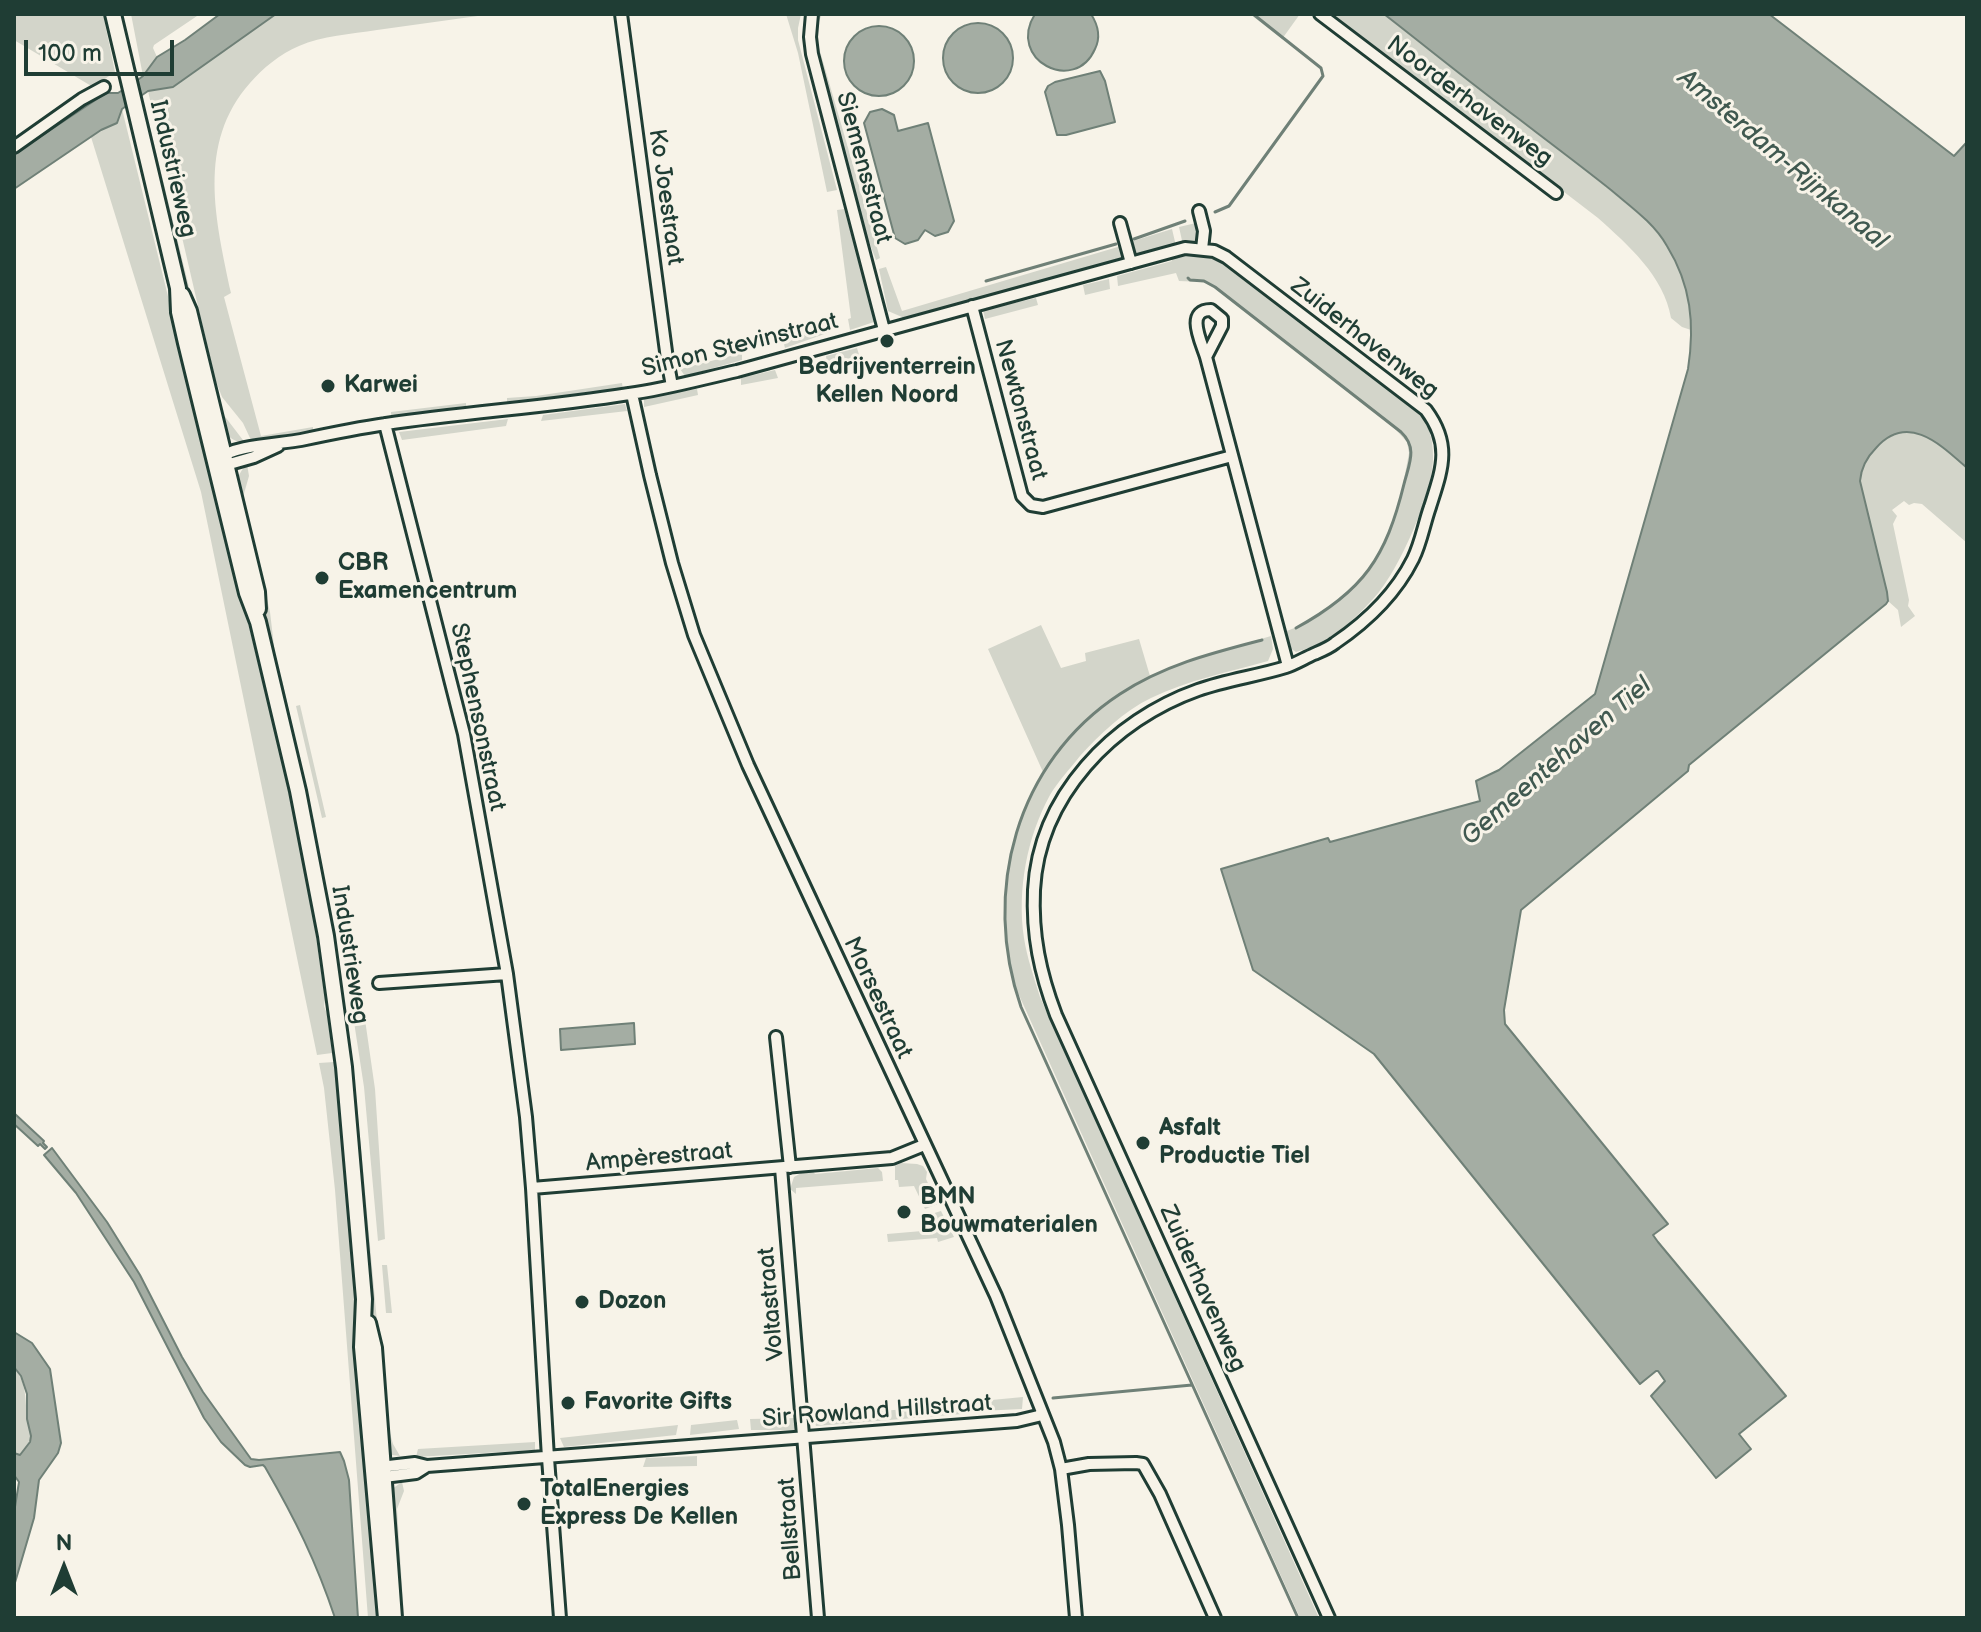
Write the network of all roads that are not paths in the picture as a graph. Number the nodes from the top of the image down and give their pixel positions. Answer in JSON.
{"nodes":[{"id":1,"x":113,"y":14,"type":"edge"},
{"id":2,"x":621,"y":14,"type":"edge"},
{"id":3,"x":812,"y":14,"type":"edge"},
{"id":4,"x":1320,"y":14,"type":"edge"},
{"id":5,"x":104,"y":87,"type":"dead end"},
{"id":6,"x":14,"y":147,"type":"edge"},
{"id":7,"x":1556,"y":193,"type":"dead end"},
{"id":8,"x":1199,"y":211,"type":"dead end"},
{"id":9,"x":1120,"y":223,"type":"dead end"},
{"id":10,"x":1202,"y":249,"type":"junction"},
{"id":11,"x":1131,"y":263,"type":"junction"},
{"id":12,"x":972,"y":306,"type":"junction"},
{"id":13,"x":884,"y":330,"type":"junction"},
{"id":14,"x":1206,"y":357,"type":"dead end"},
{"id":15,"x":672,"y":386,"type":"junction"},
{"id":16,"x":632,"y":394,"type":"junction"},
{"id":17,"x":385,"y":424,"type":"junction"},
{"id":18,"x":1232,"y":456,"type":"junction"},
{"id":19,"x":222,"y":460,"type":"junction"},
{"id":20,"x":1288,"y":666,"type":"junction"},
{"id":21,"x":507,"y":974,"type":"junction"},
{"id":22,"x":379,"y":983,"type":"dead end"},
{"id":23,"x":776,"y":1037,"type":"dead end"},
{"id":24,"x":924,"y":1145,"type":"junction"},
{"id":25,"x":786,"y":1167,"type":"junction"},
{"id":26,"x":532,"y":1188,"type":"junction"},
{"id":27,"x":1042,"y":1413,"type":"junction"},
{"id":28,"x":803,"y":1437,"type":"junction"},
{"id":29,"x":548,"y":1458,"type":"junction"},
{"id":30,"x":1061,"y":1469,"type":"junction"},
{"id":31,"x":380,"y":1471,"type":"junction"},
{"id":32,"x":386,"y":1618,"type":"edge"},
{"id":33,"x":394,"y":1618,"type":"edge"},
{"id":34,"x":560,"y":1618,"type":"edge"},
{"id":35,"x":818,"y":1618,"type":"edge"},
{"id":36,"x":1076,"y":1618,"type":"edge"},
{"id":37,"x":1215,"y":1618,"type":"edge"},
{"id":38,"x":1329,"y":1618,"type":"edge"}],
"edges":[{"from":1,"to":19,"type":"main road","name":"Industrieweg"},
{"from":2,"to":15,"type":"street","name":"Ko Joestraat"},
{"from":3,"to":13,"type":"street","name":"Siemensstraat"},
{"from":4,"to":7,"type":"street","name":"Noorderhavenweg"},
{"from":5,"to":6,"type":"street"},
{"from":8,"to":10,"type":"street"},
{"from":9,"to":11,"type":"street"},
{"from":10,"to":11,"type":"street","name":"Simon Stevinstraat"},
{"from":10,"to":20,"type":"street","name":"Zuiderhavenweg"},
{"from":11,"to":12,"type":"street","name":"Simon Stevinstraat"},
{"from":12,"to":13,"type":"street","name":"Simon Stevinstraat"},
{"from":12,"to":18,"type":"street","name":"Newtonstraat"},
{"from":13,"to":15,"type":"street","name":"Simon Stevinstraat"},
{"from":14,"to":18,"type":"street"},
{"from":15,"to":16,"type":"street","name":"Simon Stevinstraat"},
{"from":16,"to":17,"type":"street","name":"Simon Stevinstraat"},
{"from":16,"to":24,"type":"street","name":"Morsestraat"},
{"from":17,"to":19,"type":"street","name":"Simon Stevinstraat"},
{"from":17,"to":21,"type":"street","name":"Stephensonstraat"},
{"from":18,"to":20,"type":"street"},
{"from":19,"to":31,"type":"main road","name":"Industrieweg"},
{"from":20,"to":38,"type":"street","name":"Zuiderhavenweg"},
{"from":21,"to":22,"type":"street"},
{"from":21,"to":26,"type":"street","name":"Stephensonstraat"},
{"from":23,"to":25,"type":"street"},
{"from":24,"to":25,"type":"street","name":"Ampèrestraat"},
{"from":24,"to":27,"type":"street","name":"Morsestraat"},
{"from":25,"to":26,"type":"street","name":"Ampèrestraat"},
{"from":25,"to":28,"type":"street","name":"Voltastraat"},
{"from":26,"to":29,"type":"street","name":"Stephensonstraat"},
{"from":27,"to":28,"type":"street","name":"Sir Rowland Hillstraat"},
{"from":27,"to":30,"type":"street","name":"Morsestraat"},
{"from":28,"to":29,"type":"street","name":"Sir Rowland Hillstraat"},
{"from":28,"to":35,"type":"street","name":"Bellstraat"},
{"from":29,"to":31,"type":"street","name":"Sir Rowland Hillstraat"},
{"from":29,"to":34,"type":"street","name":"Stephensonstraat"},
{"from":30,"to":36,"type":"street","name":"Morsestraat"},
{"from":30,"to":37,"type":"street"},
{"from":31,"to":32,"type":"main road","name":"Industrieweg"},
{"from":31,"to":33,"type":"main road","name":"Industrieweg"}]}
